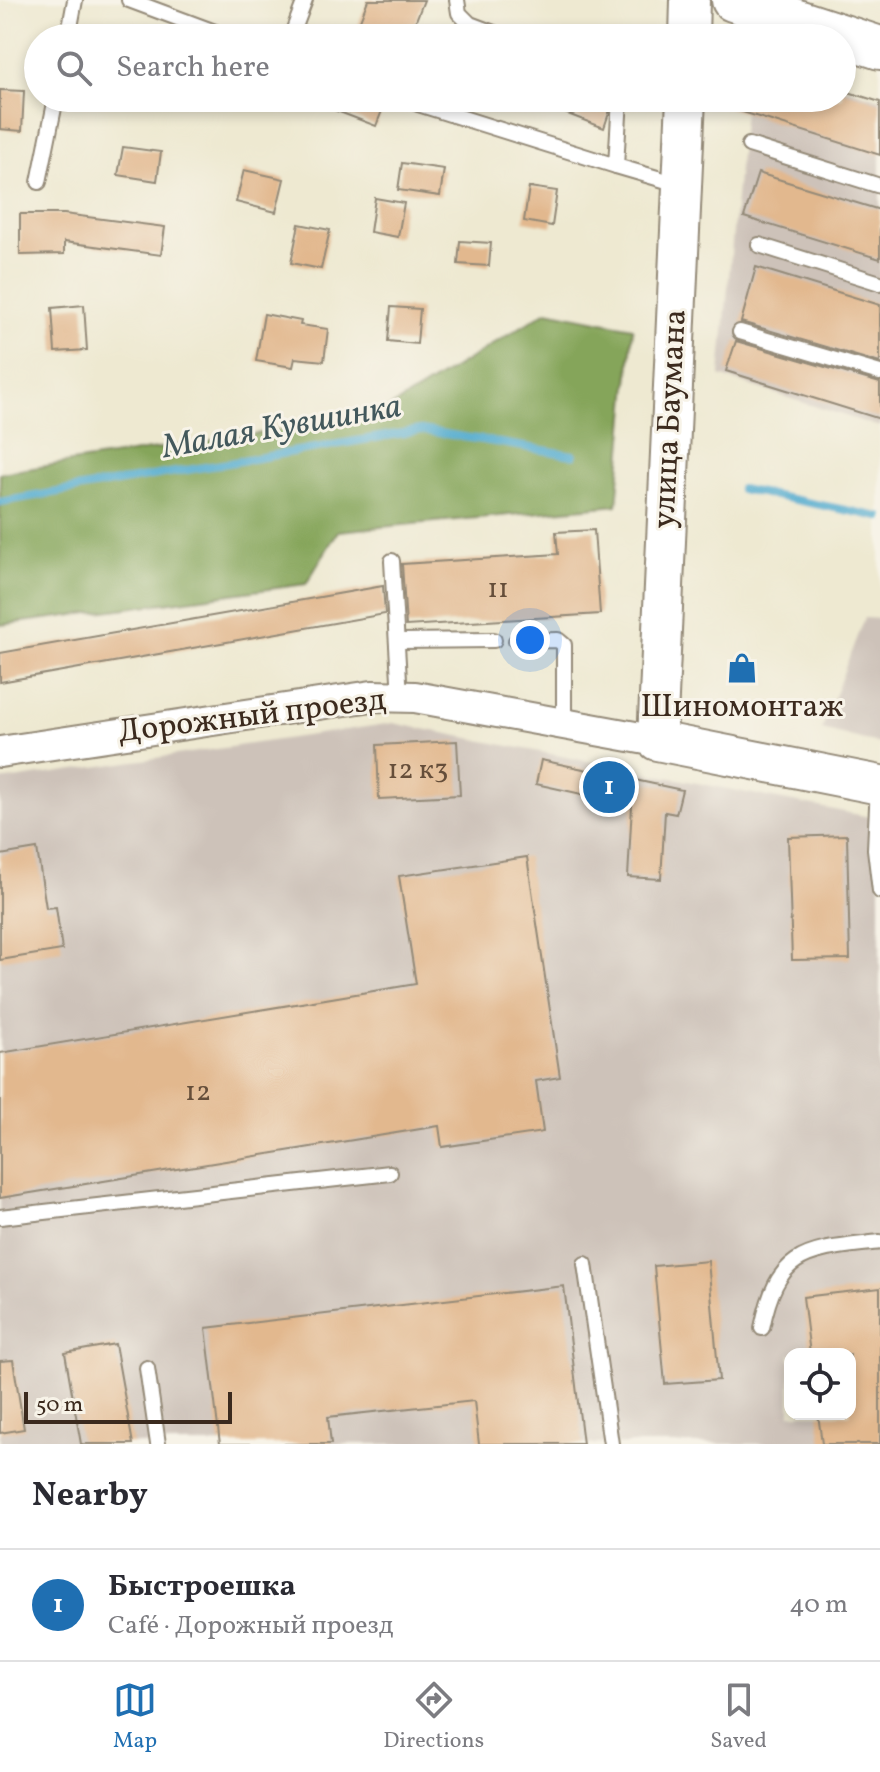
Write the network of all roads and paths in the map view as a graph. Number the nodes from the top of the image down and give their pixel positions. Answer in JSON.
{"nodes":[{"id":1,"x":75,"y":0,"type":"edge"},
{"id":2,"x":129,"y":0,"type":"edge"},
{"id":3,"x":305,"y":0,"type":"edge"},
{"id":4,"x":457,"y":0,"type":"edge"},
{"id":5,"x":690,"y":0,"type":"edge"},
{"id":6,"x":733,"y":0,"type":"edge"},
{"id":7,"x":71,"y":24,"type":"edge"},
{"id":8,"x":193,"y":24,"type":"edge"},
{"id":9,"x":296,"y":24,"type":"edge"},
{"id":10,"x":470,"y":24,"type":"edge"},
{"id":11,"x":689,"y":24,"type":"edge"},
{"id":12,"x":806,"y":24,"type":"edge"},
{"id":13,"x":856,"y":40,"type":"edge"},
{"id":14,"x":880,"y":48,"type":"edge"},
{"id":15,"x":53,"y":112,"type":"edge"},
{"id":16,"x":444,"y":112,"type":"edge"},
{"id":17,"x":619,"y":112,"type":"edge"},
{"id":18,"x":685,"y":112,"type":"edge"},
{"id":19,"x":749,"y":145,"type":"dead end"},
{"id":20,"x":616,"y":166,"type":"junction"},
{"id":21,"x":39,"y":182,"type":"dead end"},
{"id":22,"x":682,"y":185,"type":"junction"},
{"id":23,"x":880,"y":186,"type":"edge"},
{"id":24,"x":759,"y":245,"type":"dead end"},
{"id":25,"x":880,"y":283,"type":"edge"},
{"id":26,"x":740,"y":332,"type":"dead end"},
{"id":27,"x":880,"y":373,"type":"edge"},
{"id":28,"x":392,"y":561,"type":"dead end"},
{"id":29,"x":494,"y":640,"type":"dead end"},
{"id":30,"x":399,"y":641,"type":"junction"},
{"id":31,"x":516,"y":641,"type":"dead end"},
{"id":32,"x":400,"y":697,"type":"junction"},
{"id":33,"x":564,"y":724,"type":"junction"},
{"id":34,"x":657,"y":741,"type":"junction"},
{"id":35,"x":0,"y":752,"type":"edge"},
{"id":36,"x":879,"y":785,"type":"edge"},
{"id":37,"x":880,"y":891,"type":"edge"},
{"id":38,"x":390,"y":1173,"type":"dead end"},
{"id":39,"x":0,"y":1217,"type":"edge"},
{"id":40,"x":880,"y":1242,"type":"edge"},
{"id":41,"x":585,"y":1264,"type":"dead end"},
{"id":42,"x":762,"y":1328,"type":"dead end"},
{"id":43,"x":147,"y":1368,"type":"dead end"},
{"id":44,"x":158,"y":1444,"type":"edge"},
{"id":45,"x":611,"y":1444,"type":"edge"}],
"edges":[{"from":1,"to":7,"type":"lane"},
{"from":2,"to":8,"type":"lane"},
{"from":3,"to":9,"type":"lane"},
{"from":4,"to":10,"type":"lane"},
{"from":5,"to":11,"type":"street"},
{"from":6,"to":12,"type":"main road"},
{"from":13,"to":14,"type":"main road"},
{"from":15,"to":21,"type":"lane"},
{"from":16,"to":20,"type":"lane"},
{"from":17,"to":20,"type":"lane"},
{"from":18,"to":22,"type":"street","name":"улица Баумана"},
{"from":19,"to":23,"type":"lane"},
{"from":20,"to":22,"type":"lane"},
{"from":22,"to":34,"type":"street","name":"улица Баумана"},
{"from":24,"to":25,"type":"lane"},
{"from":26,"to":27,"type":"lane"},
{"from":28,"to":30,"type":"lane"},
{"from":29,"to":30,"type":"lane"},
{"from":30,"to":32,"type":"lane"},
{"from":31,"to":33,"type":"lane"},
{"from":32,"to":33,"type":"street","name":"Дорожный проезд"},
{"from":32,"to":35,"type":"street","name":"Дорожный проезд"},
{"from":33,"to":34,"type":"street","name":"Дорожный проезд"},
{"from":34,"to":36,"type":"street","name":"Дорожный проезд"},
{"from":36,"to":37,"type":"lane"},
{"from":38,"to":39,"type":"lane"},
{"from":40,"to":42,"type":"lane"},
{"from":41,"to":45,"type":"lane"},
{"from":43,"to":44,"type":"lane"}]}
